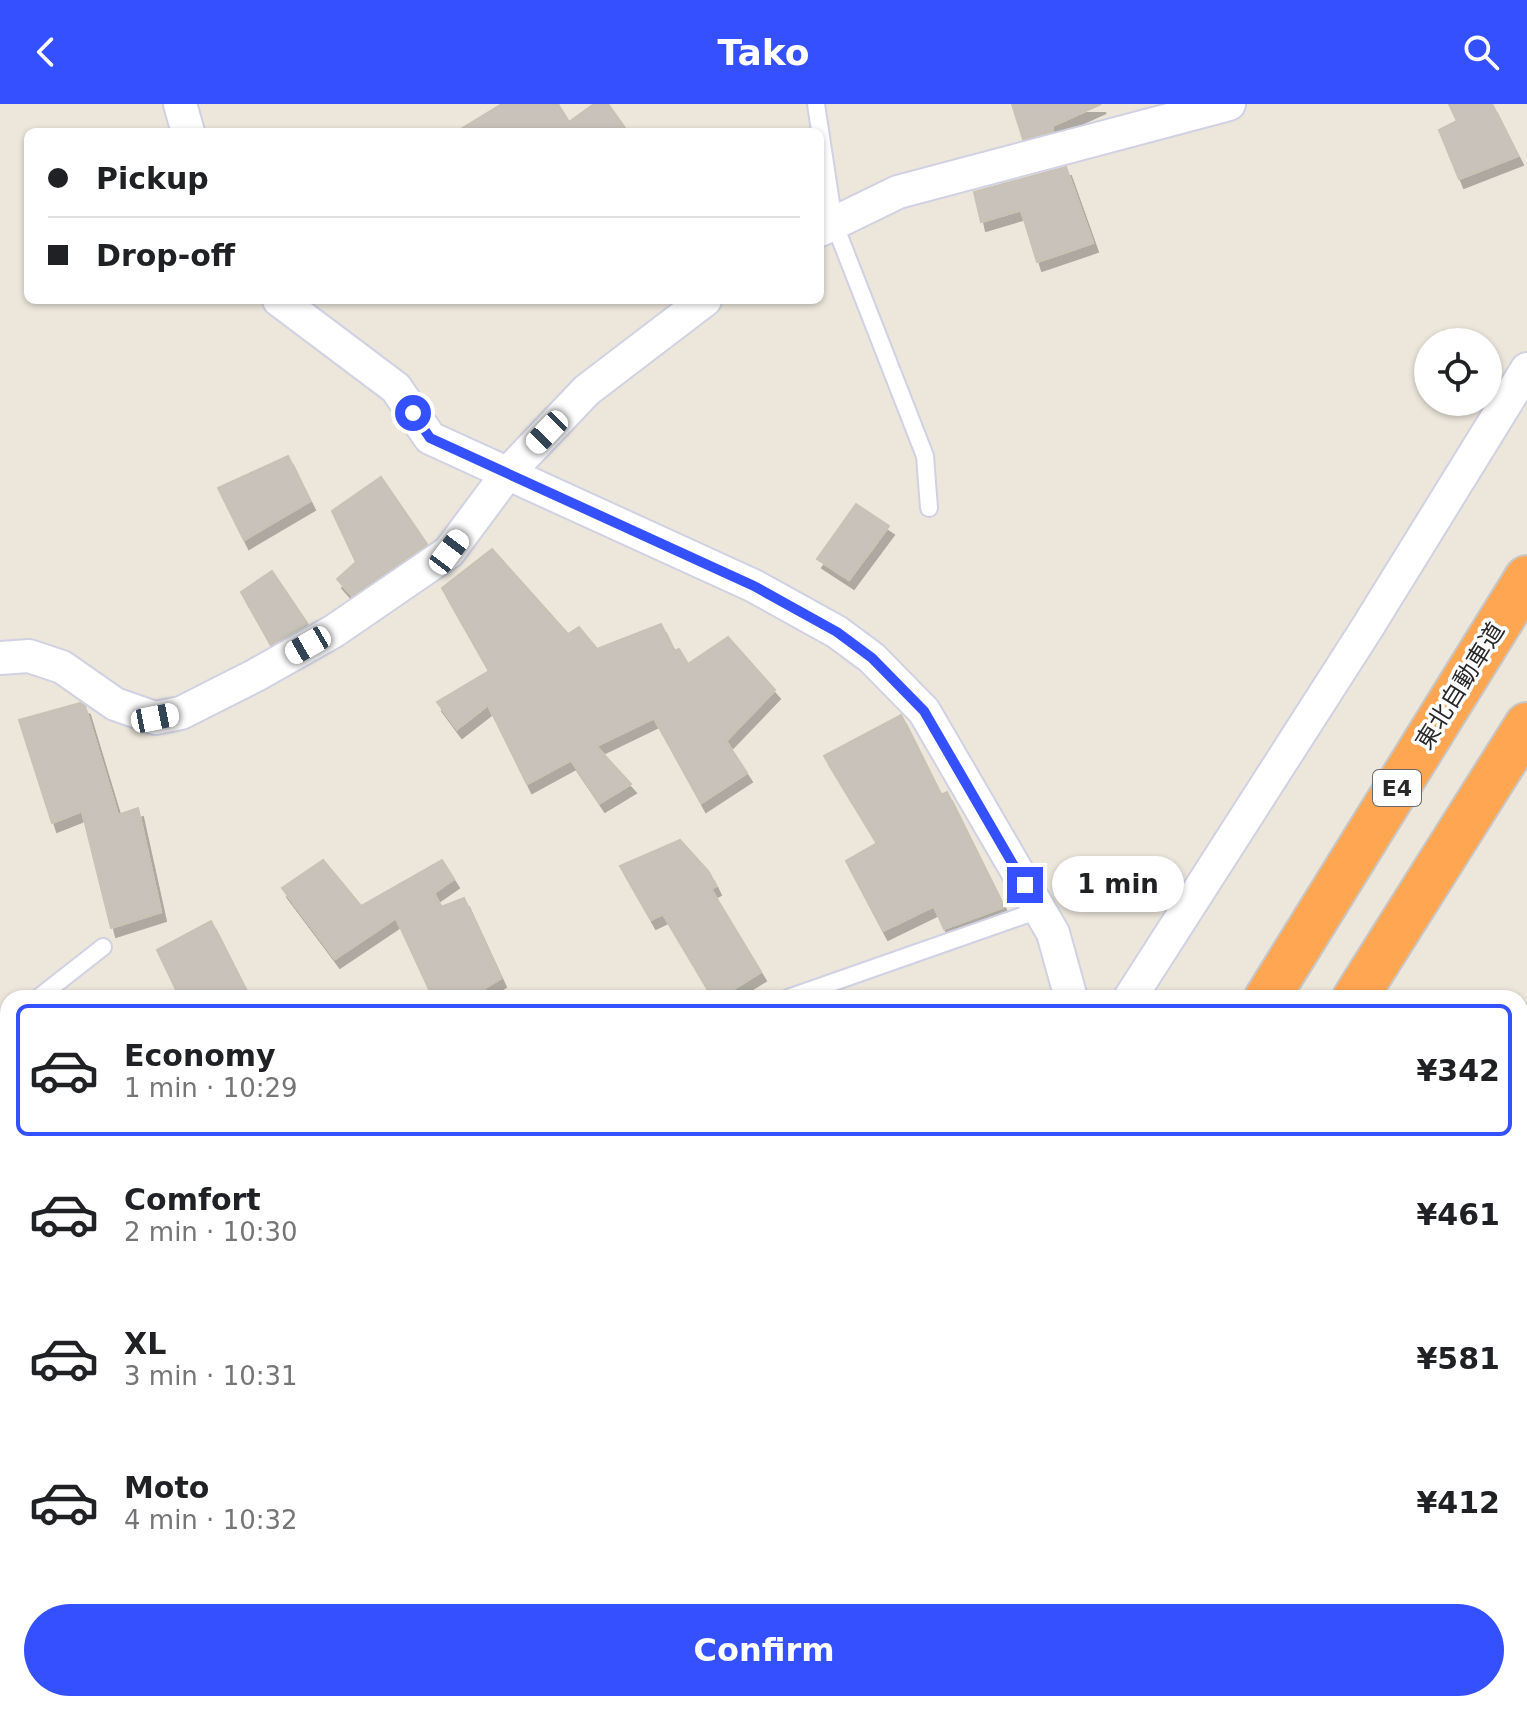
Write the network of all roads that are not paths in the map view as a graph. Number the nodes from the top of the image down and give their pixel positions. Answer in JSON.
{"nodes":[{"id":1,"x":180,"y":104,"type":"edge"},
{"id":2,"x":816,"y":104,"type":"edge"},
{"id":3,"x":1229,"y":104,"type":"edge"},
{"id":4,"x":187,"y":128,"type":"edge"},
{"id":5,"x":818,"y":128,"type":"edge"},
{"id":6,"x":824,"y":193,"type":"edge"},
{"id":7,"x":827,"y":226,"type":"edge"},
{"id":8,"x":284,"y":304,"type":"edge"},
{"id":9,"x":700,"y":304,"type":"edge"},
{"id":10,"x":1527,"y":369,"type":"edge"},
{"id":11,"x":507,"y":474,"type":"junction"},
{"id":12,"x":929,"y":508,"type":"dead end"},
{"id":13,"x":1527,"y":578,"type":"edge"},
{"id":14,"x":0,"y":658,"type":"edge"},
{"id":15,"x":1527,"y":725,"type":"edge"},
{"id":16,"x":1039,"y":910,"type":"junction"},
{"id":17,"x":103,"y":947,"type":"dead end"},
{"id":18,"x":48,"y":990,"type":"edge"},
{"id":19,"x":811,"y":990,"type":"edge"},
{"id":20,"x":1069,"y":990,"type":"edge"},
{"id":21,"x":1135,"y":990,"type":"edge"},
{"id":22,"x":1272,"y":990,"type":"edge"},
{"id":23,"x":1360,"y":990,"type":"edge"}],
"edges":[{"from":1,"to":4,"type":"street"},
{"from":2,"to":5,"type":"lane"},
{"from":3,"to":7,"type":"street"},
{"from":6,"to":7,"type":"lane"},
{"from":7,"to":12,"type":"lane"},
{"from":8,"to":11,"type":"street"},
{"from":9,"to":11,"type":"street"},
{"from":10,"to":21,"type":"street"},
{"from":11,"to":14,"type":"street"},
{"from":11,"to":16,"type":"street"},
{"from":13,"to":22,"type":"highway","name":"東北自動車道","number":"E4"},
{"from":15,"to":23,"type":"highway"},
{"from":16,"to":19,"type":"lane"},
{"from":16,"to":20,"type":"street"},
{"from":17,"to":18,"type":"lane"}]}
